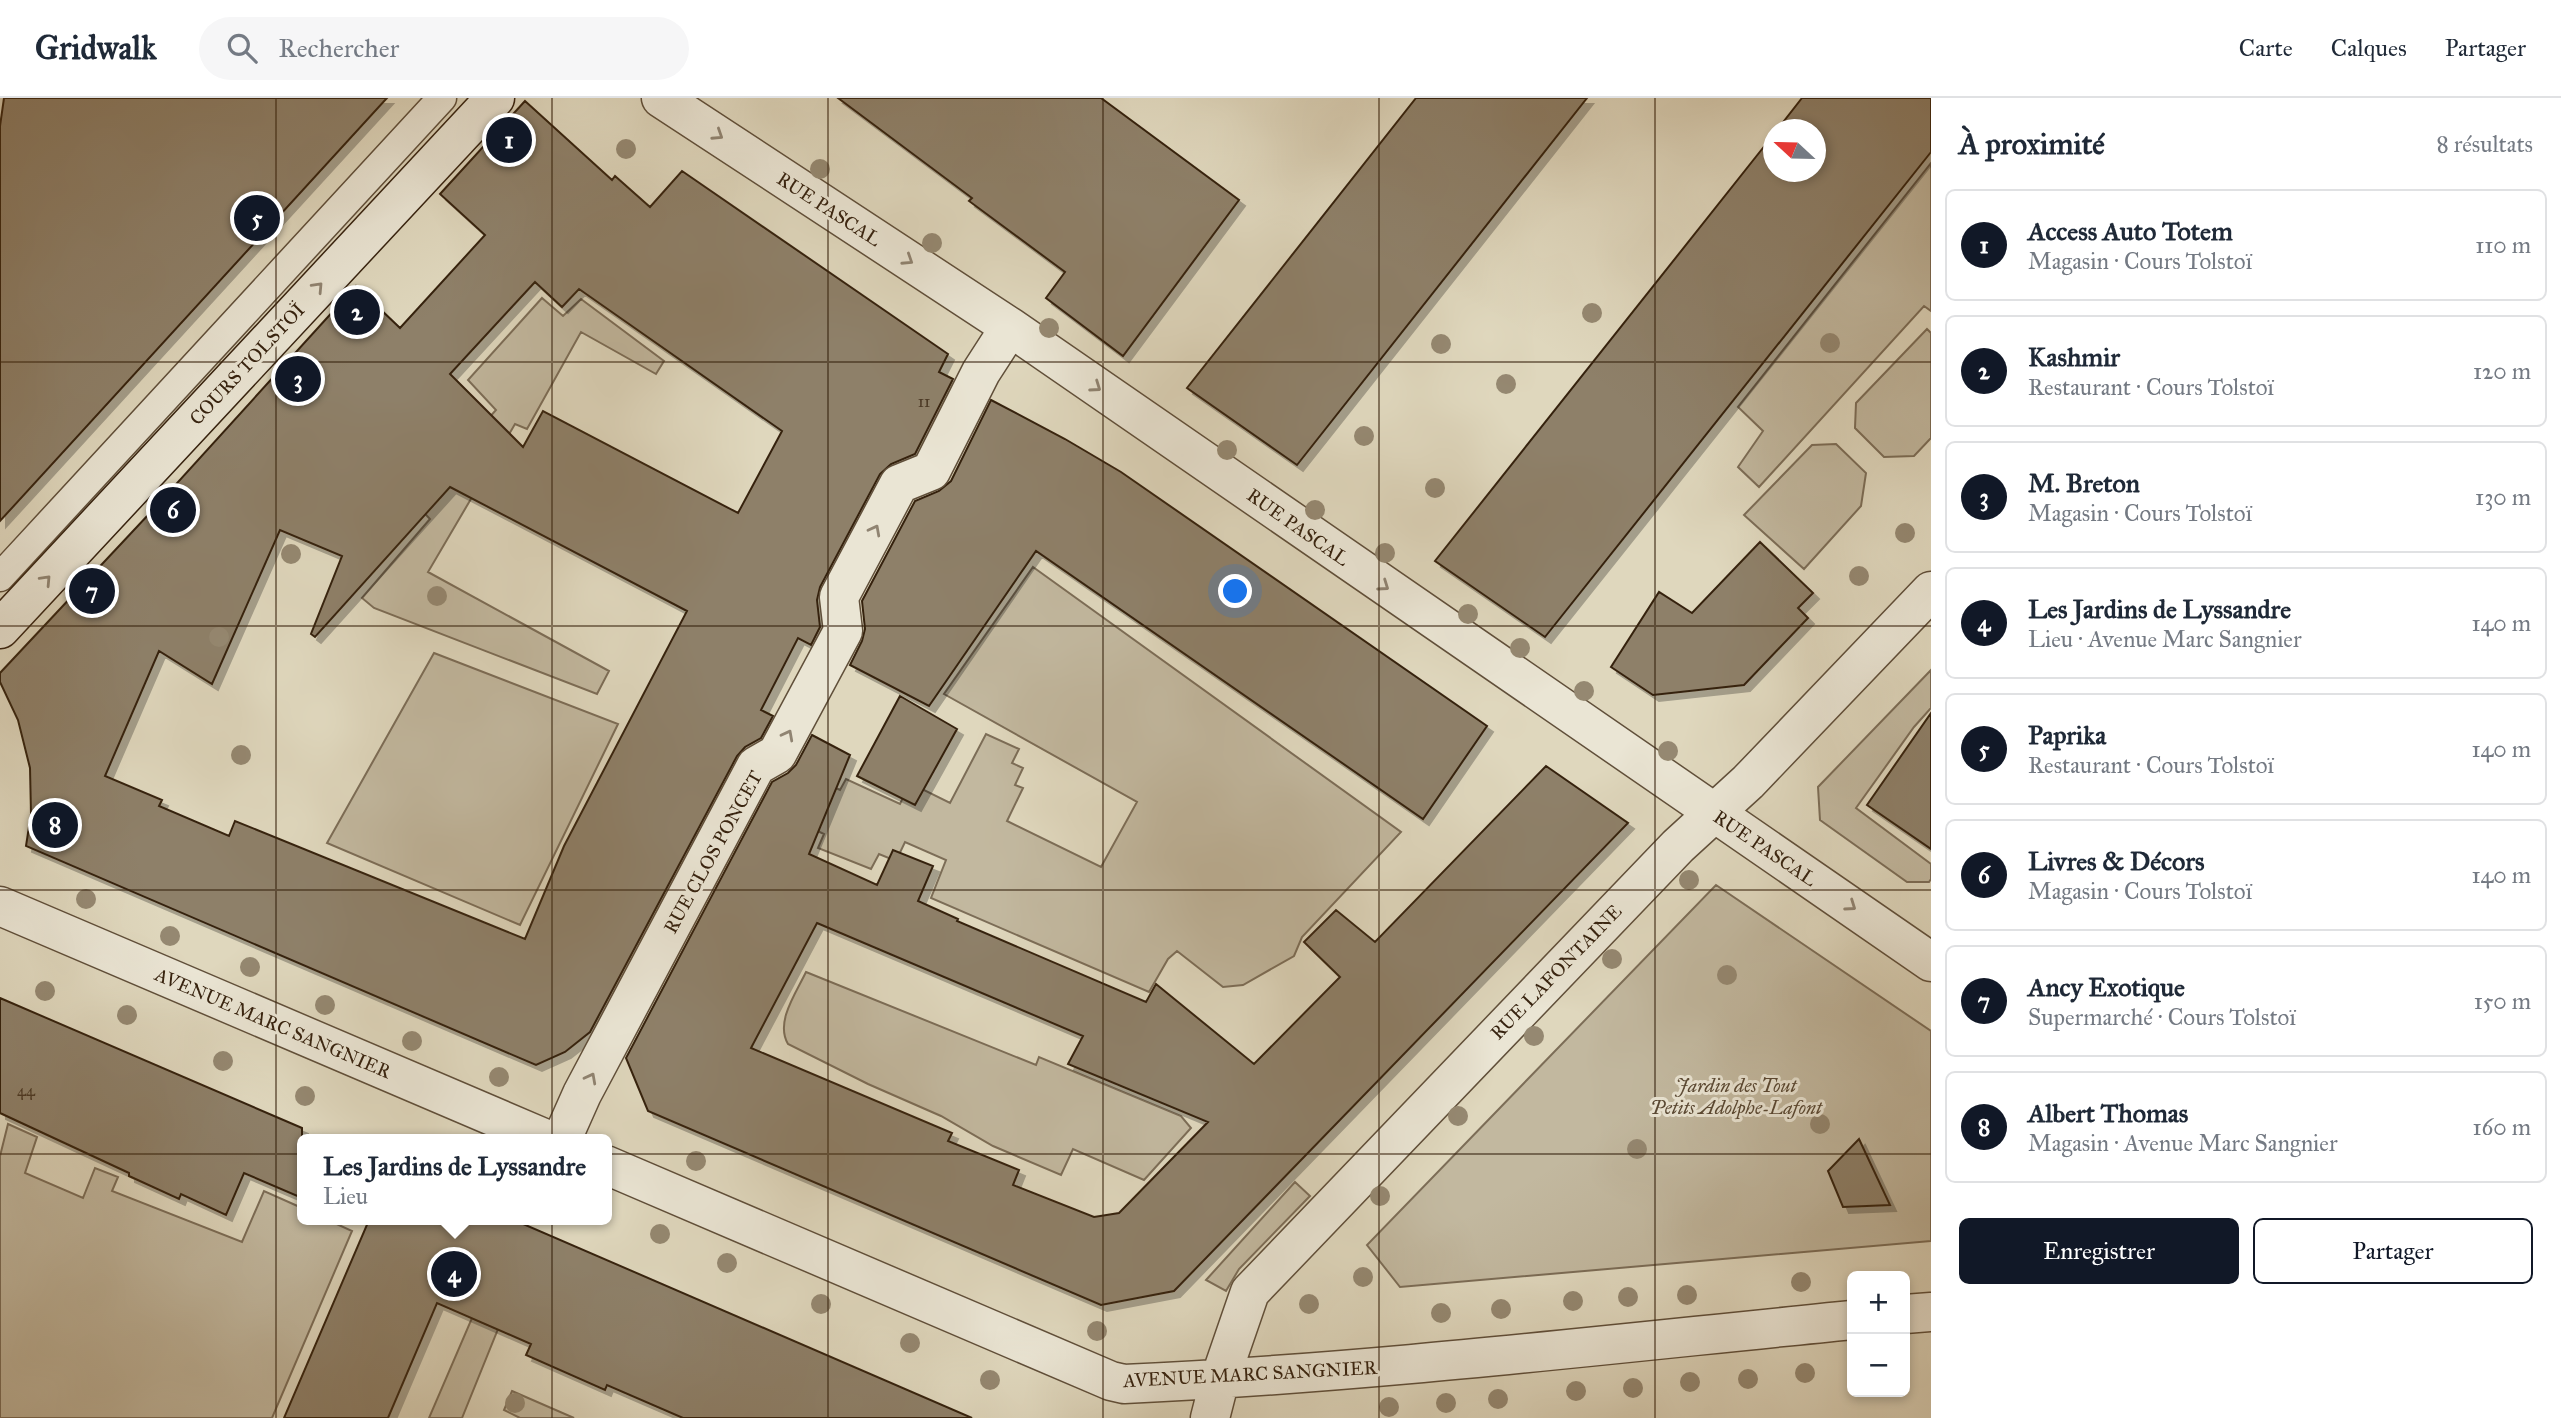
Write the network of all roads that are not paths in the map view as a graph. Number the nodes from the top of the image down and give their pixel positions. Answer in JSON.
{"nodes":[{"id":1,"x":442,"y":98,"type":"edge"},
{"id":2,"x":495,"y":98,"type":"edge"},
{"id":3,"x":660,"y":98,"type":"edge"},
{"id":4,"x":1010,"y":327,"type":"junction"},
{"id":5,"x":0,"y":577,"type":"edge"},
{"id":6,"x":1931,"y":591,"type":"edge"},
{"id":7,"x":0,"y":629,"type":"edge"},
{"id":8,"x":1714,"y":812,"type":"junction"},
{"id":9,"x":0,"y":906,"type":"edge"},
{"id":10,"x":1931,"y":962,"type":"edge"},
{"id":11,"x":534,"y":1134,"type":"edge"},
{"id":12,"x":564,"y":1134,"type":"edge"},
{"id":13,"x":612,"y":1169,"type":"edge"},
{"id":14,"x":1931,"y":1312,"type":"edge"},
{"id":15,"x":1910,"y":1314,"type":"edge"},
{"id":16,"x":1847,"y":1321,"type":"edge"},
{"id":17,"x":1220,"y":1380,"type":"junction"},
{"id":18,"x":1210,"y":1418,"type":"edge"}],
"edges":[{"from":1,"to":5,"type":"lane","name":"COURS TOLSTOÏ"},
{"from":7,"to":2,"type":"street","name":"COURS TOLSTOÏ","one_way":true},
{"from":3,"to":4,"type":"street","name":"RUE PASCAL","one_way":true},
{"from":4,"to":8,"type":"street","name":"RUE PASCAL","one_way":true},
{"from":12,"to":4,"type":"street","name":"RUE CLOS PONCET","one_way":true},
{"from":6,"to":8,"type":"street","name":"RUE LAFONTAINE"},
{"from":8,"to":10,"type":"street","name":"RUE PASCAL","one_way":true},
{"from":8,"to":17,"type":"street","name":"RUE LAFONTAINE"},
{"from":9,"to":11,"type":"street","name":"AVENUE MARC SANGNIER"},
{"from":13,"to":17,"type":"street","name":"AVENUE MARC SANGNIER"},
{"from":14,"to":15,"type":"street"},
{"from":16,"to":17,"type":"street","name":"AVENUE MARC SANGNIER"},
{"from":17,"to":18,"type":"street","name":"RUE LAFONTAINE"}]}
